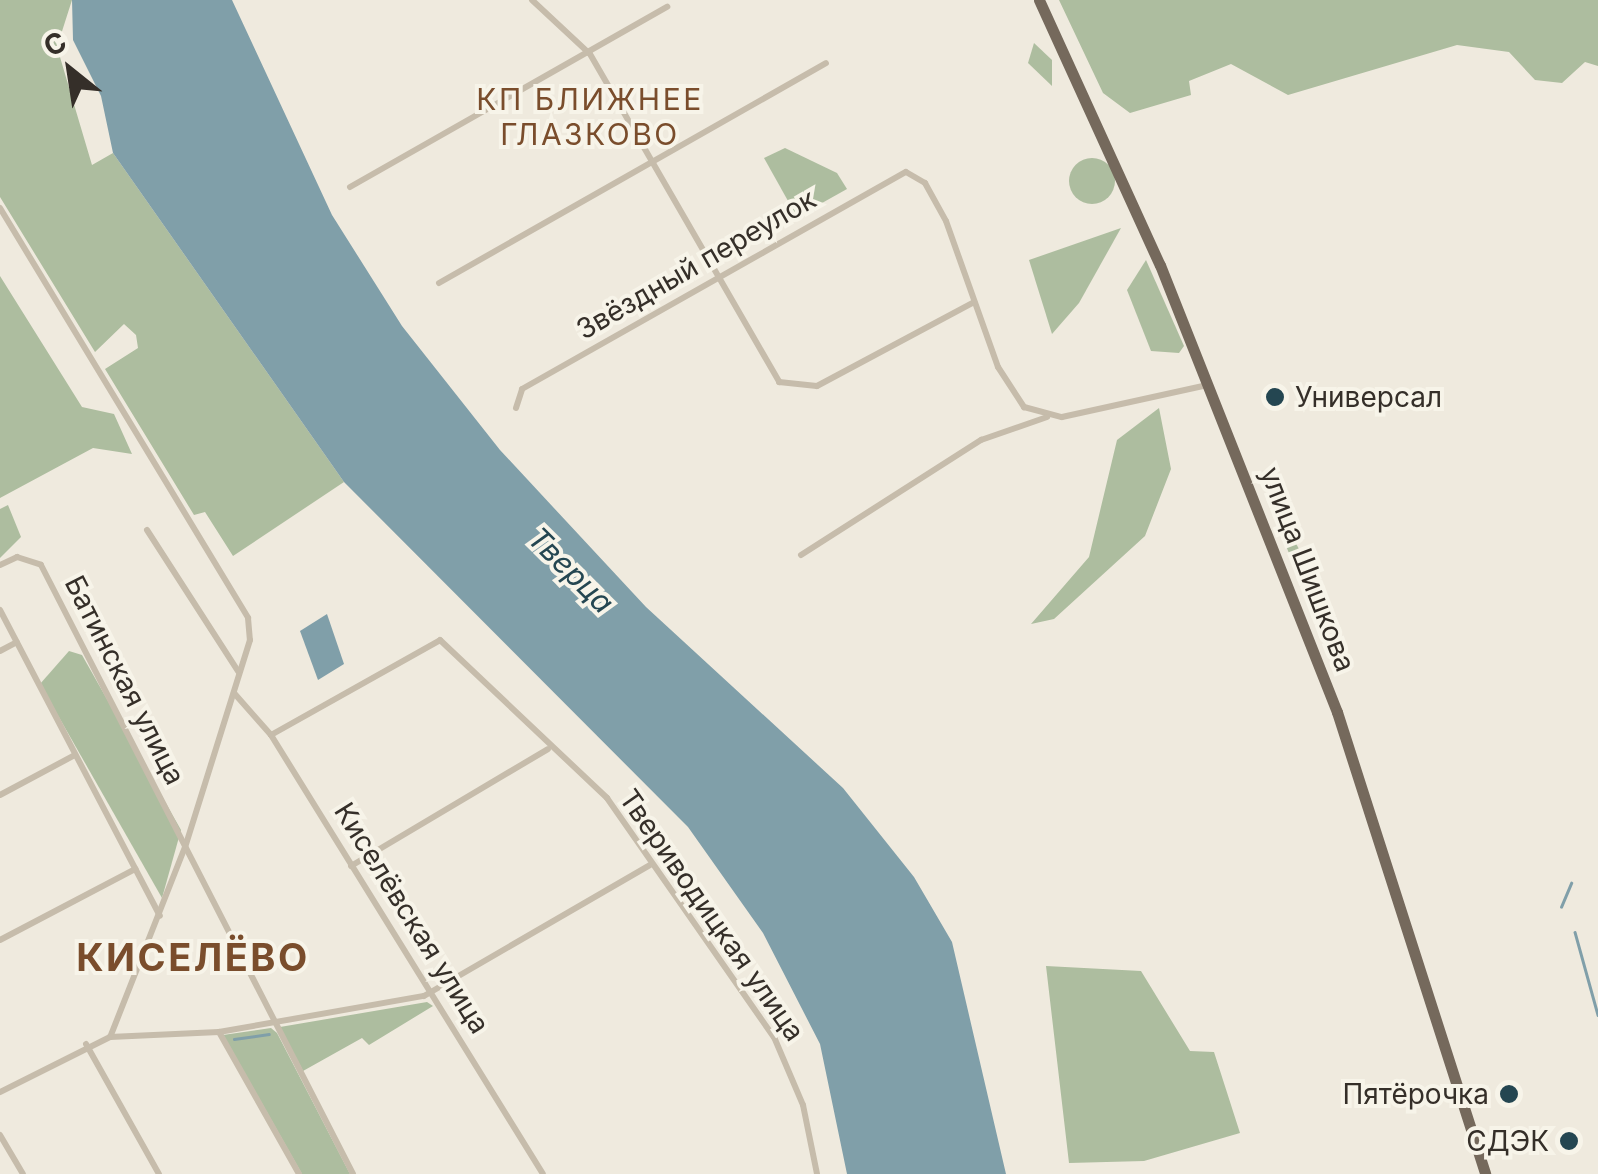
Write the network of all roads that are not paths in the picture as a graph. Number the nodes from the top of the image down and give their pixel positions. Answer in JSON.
{"nodes":[{"id":1,"x":532,"y":0,"type":"edge"},
{"id":2,"x":1039,"y":0,"type":"edge"},
{"id":3,"x":667,"y":7,"type":"dead end"},
{"id":4,"x":587,"y":51,"type":"junction"},
{"id":5,"x":826,"y":63,"type":"dead end"},
{"id":6,"x":653,"y":165,"type":"junction"},
{"id":7,"x":350,"y":187,"type":"dead end"},
{"id":8,"x":0,"y":208,"type":"edge"},
{"id":9,"x":716,"y":278,"type":"junction"},
{"id":10,"x":439,"y":283,"type":"dead end"},
{"id":11,"x":974,"y":302,"type":"junction"},
{"id":12,"x":1209,"y":385,"type":"junction"},
{"id":13,"x":516,"y":408,"type":"dead end"},
{"id":14,"x":1050,"y":417,"type":"junction"},
{"id":15,"x":147,"y":530,"type":"dead end"},
{"id":16,"x":801,"y":555,"type":"dead end"},
{"id":17,"x":0,"y":565,"type":"edge"},
{"id":18,"x":0,"y":610,"type":"edge"},
{"id":19,"x":17,"y":642,"type":"junction"},
{"id":20,"x":0,"y":651,"type":"edge"},
{"id":21,"x":238,"y":672,"type":"junction"},
{"id":22,"x":234,"y":693,"type":"junction"},
{"id":23,"x":271,"y":734,"type":"junction"},
{"id":24,"x":548,"y":749,"type":"junction"},
{"id":25,"x":73,"y":756,"type":"junction"},
{"id":26,"x":0,"y":795,"type":"edge"},
{"id":27,"x":185,"y":848,"type":"junction"},
{"id":28,"x":650,"y":864,"type":"junction"},
{"id":29,"x":351,"y":866,"type":"junction"},
{"id":30,"x":135,"y":869,"type":"junction"},
{"id":31,"x":160,"y":917,"type":"junction"},
{"id":32,"x":0,"y":940,"type":"edge"},
{"id":33,"x":428,"y":993,"type":"junction"},
{"id":34,"x":274,"y":1023,"type":"junction"},
{"id":35,"x":218,"y":1032,"type":"junction"},
{"id":36,"x":110,"y":1038,"type":"junction"},
{"id":37,"x":86,"y":1044,"type":"junction"},
{"id":38,"x":0,"y":1092,"type":"edge"},
{"id":39,"x":0,"y":1134,"type":"edge"},
{"id":40,"x":23,"y":1174,"type":"edge"},
{"id":41,"x":158,"y":1174,"type":"edge"},
{"id":42,"x":298,"y":1174,"type":"edge"},
{"id":43,"x":353,"y":1174,"type":"edge"},
{"id":44,"x":543,"y":1174,"type":"edge"},
{"id":45,"x":817,"y":1174,"type":"edge"},
{"id":46,"x":1484,"y":1174,"type":"edge"}],
"edges":[{"from":1,"to":4,"type":"street"},
{"from":2,"to":12,"type":"main road","name":"улица Шишкова"},
{"from":3,"to":4,"type":"street"},
{"from":4,"to":6,"type":"street"},
{"from":4,"to":7,"type":"street"},
{"from":5,"to":6,"type":"street"},
{"from":6,"to":9,"type":"street"},
{"from":6,"to":10,"type":"street"},
{"from":8,"to":21,"type":"street"},
{"from":9,"to":11,"type":"street"},
{"from":9,"to":11,"type":"street","name":"Звёздный переулок"},
{"from":9,"to":13,"type":"street","name":"Звёздный переулок"},
{"from":11,"to":14,"type":"street"},
{"from":12,"to":14,"type":"street"},
{"from":12,"to":46,"type":"main road","name":"улица Шишкова"},
{"from":14,"to":16,"type":"street"},
{"from":15,"to":21,"type":"street"},
{"from":17,"to":27,"type":"street","name":"Батинская улица"},
{"from":18,"to":19,"type":"street"},
{"from":19,"to":20,"type":"street"},
{"from":19,"to":25,"type":"street"},
{"from":21,"to":22,"type":"street"},
{"from":22,"to":23,"type":"street","name":"Киселёвская улица"},
{"from":22,"to":27,"type":"street"},
{"from":23,"to":24,"type":"street","name":"Твериводицкая улица"},
{"from":23,"to":29,"type":"street","name":"Киселёвская улица"},
{"from":24,"to":28,"type":"street","name":"Твериводицкая улица"},
{"from":24,"to":29,"type":"street"},
{"from":25,"to":26,"type":"street"},
{"from":25,"to":30,"type":"street"},
{"from":27,"to":31,"type":"street"},
{"from":27,"to":34,"type":"street","name":"Батинская улица"},
{"from":28,"to":33,"type":"street"},
{"from":28,"to":45,"type":"street","name":"Твериводицкая улица"},
{"from":29,"to":33,"type":"street","name":"Киселёвская улица"},
{"from":30,"to":31,"type":"street"},
{"from":30,"to":32,"type":"street"},
{"from":31,"to":36,"type":"street"},
{"from":33,"to":34,"type":"street"},
{"from":33,"to":44,"type":"street","name":"Киселёвская улица"},
{"from":34,"to":35,"type":"street"},
{"from":34,"to":43,"type":"street","name":"Батинская улица"},
{"from":35,"to":36,"type":"street"},
{"from":35,"to":42,"type":"street"},
{"from":36,"to":37,"type":"street"},
{"from":37,"to":38,"type":"street"},
{"from":37,"to":41,"type":"street"},
{"from":39,"to":40,"type":"street"}]}
